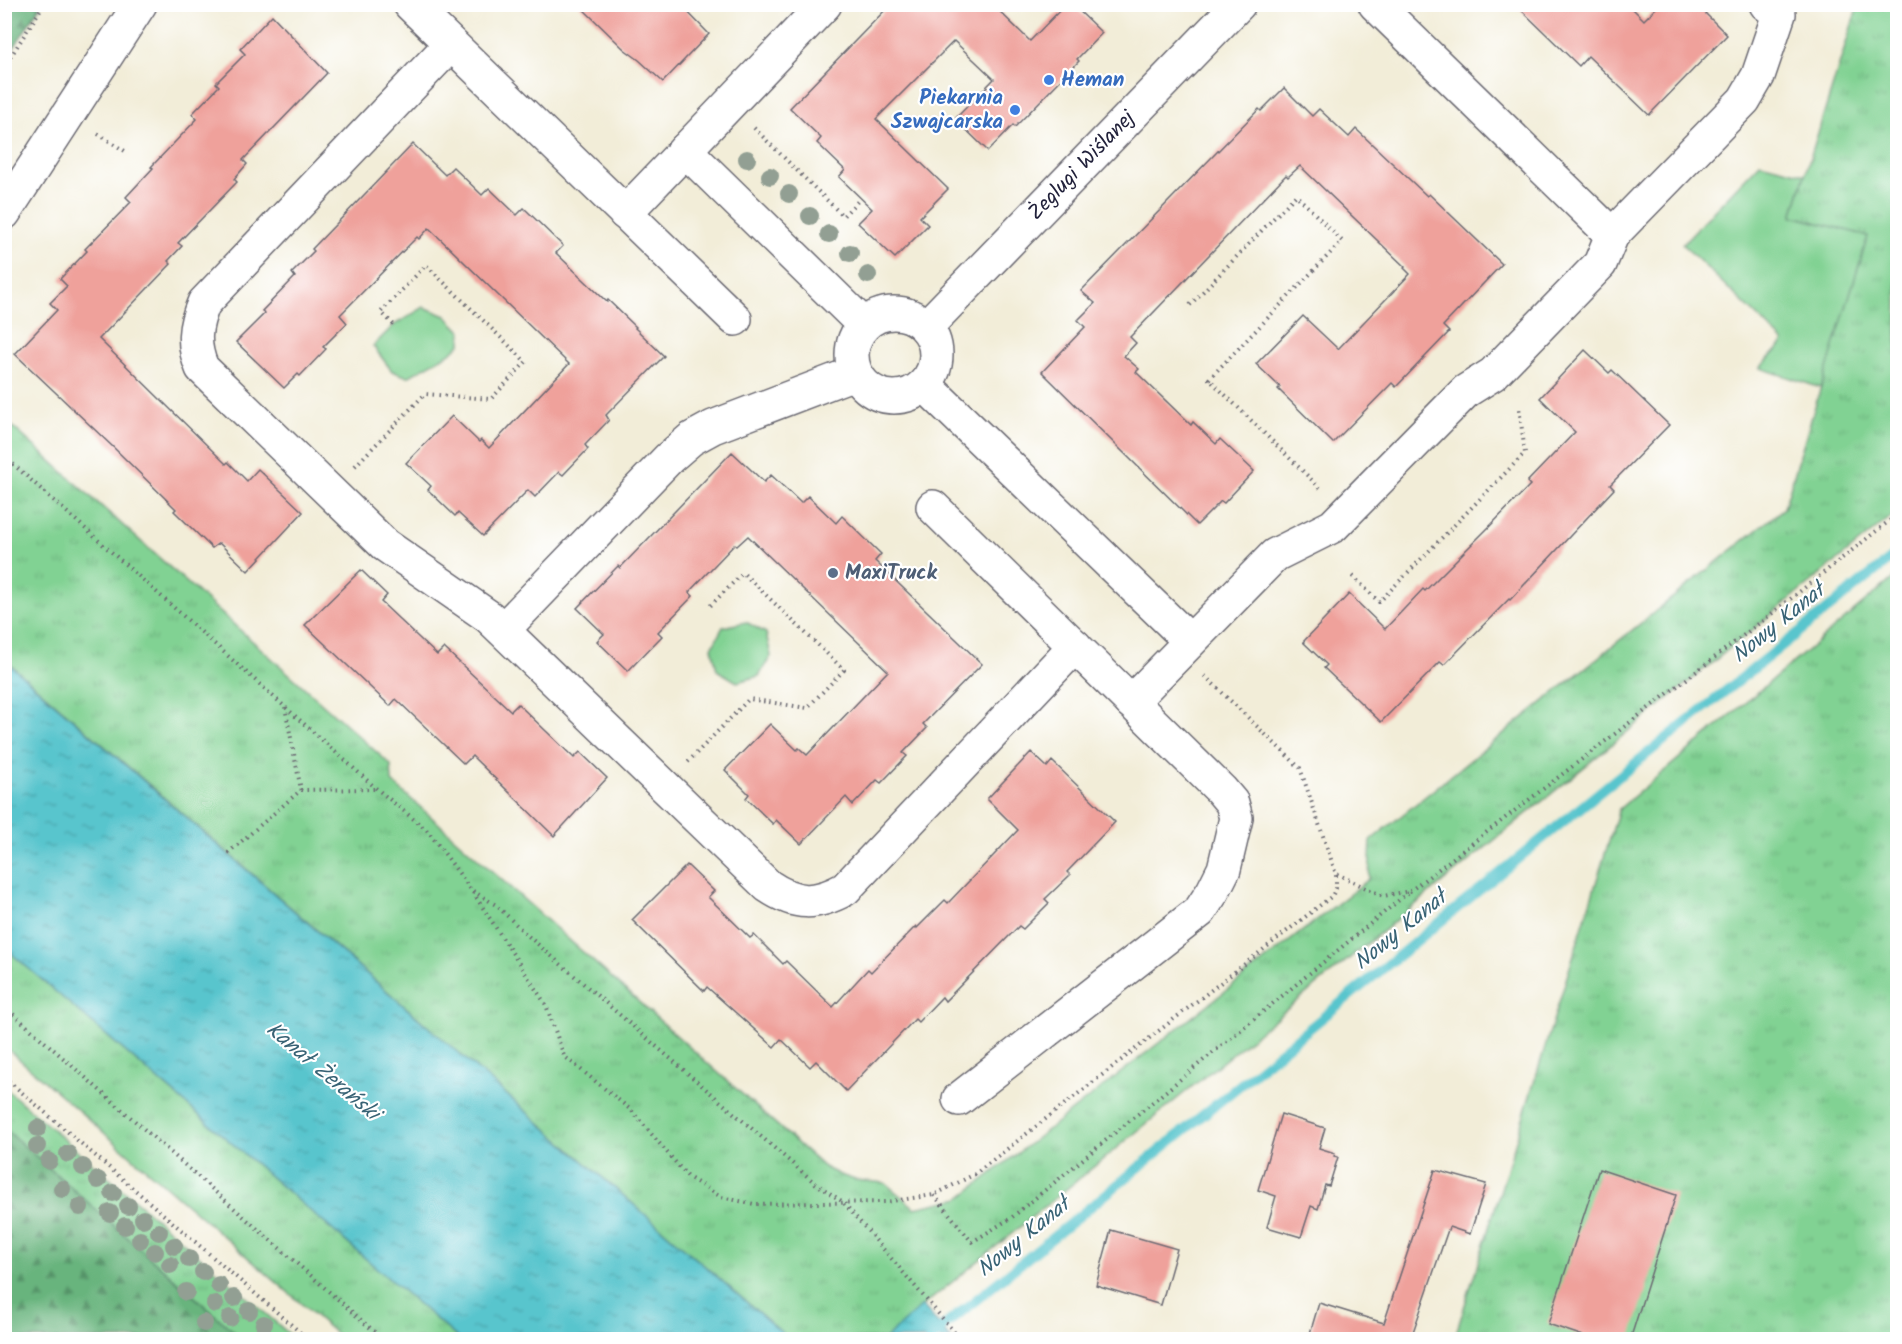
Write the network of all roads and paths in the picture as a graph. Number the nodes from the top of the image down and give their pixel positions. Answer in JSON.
{"nodes":[{"id":1,"x":44,"y":4,"type":"edge"},
{"id":2,"x":140,"y":4,"type":"edge"},
{"id":3,"x":410,"y":4,"type":"edge"},
{"id":4,"x":825,"y":4,"type":"edge"},
{"id":5,"x":1239,"y":4,"type":"edge"},
{"id":6,"x":1376,"y":4,"type":"edge"},
{"id":7,"x":1766,"y":4,"type":"edge"},
{"id":8,"x":451,"y":44,"type":"junction"},
{"id":9,"x":4,"y":67,"type":"edge"},
{"id":10,"x":751,"y":125,"type":"dead end"},
{"id":11,"x":685,"y":150,"type":"junction"},
{"id":12,"x":858,"y":201,"type":"dead end"},
{"id":13,"x":4,"y":213,"type":"edge"},
{"id":14,"x":625,"y":213,"type":"junction"},
{"id":15,"x":1612,"y":235,"type":"junction"},
{"id":16,"x":1190,"y":305,"type":"dead end"},
{"id":17,"x":735,"y":319,"type":"dead end"},
{"id":18,"x":394,"y":325,"type":"dead end"},
{"id":19,"x":864,"y":325,"type":"junction"},
{"id":20,"x":926,"y":327,"type":"junction"},
{"id":21,"x":855,"y":373,"type":"junction"},
{"id":22,"x":925,"y":385,"type":"junction"},
{"id":23,"x":1519,"y":407,"type":"dead end"},
{"id":24,"x":4,"y":456,"type":"edge"},
{"id":25,"x":352,"y":469,"type":"dead end"},
{"id":26,"x":1323,"y":491,"type":"dead end"},
{"id":27,"x":933,"y":507,"type":"dead end"},
{"id":28,"x":1898,"y":514,"type":"edge"},
{"id":29,"x":1353,"y":576,"type":"dead end"},
{"id":30,"x":710,"y":606,"type":"dead end"},
{"id":31,"x":503,"y":630,"type":"junction"},
{"id":32,"x":1190,"y":641,"type":"junction"},
{"id":33,"x":1075,"y":646,"type":"junction"},
{"id":34,"x":1131,"y":702,"type":"junction"},
{"id":35,"x":285,"y":706,"type":"junction"},
{"id":36,"x":685,"y":765,"type":"dead end"},
{"id":37,"x":377,"y":789,"type":"junction"},
{"id":38,"x":302,"y":790,"type":"junction"},
{"id":39,"x":228,"y":853,"type":"dead end"},
{"id":40,"x":1336,"y":874,"type":"dead end"},
{"id":41,"x":470,"y":889,"type":"junction"},
{"id":42,"x":1410,"y":891,"type":"junction"},
{"id":43,"x":4,"y":1006,"type":"edge"},
{"id":44,"x":4,"y":1077,"type":"edge"},
{"id":45,"x":959,"y":1099,"type":"dead end"},
{"id":46,"x":934,"y":1195,"type":"dead end"},
{"id":47,"x":843,"y":1202,"type":"junction"},
{"id":48,"x":309,"y":1340,"type":"edge"},
{"id":49,"x":384,"y":1340,"type":"edge"},
{"id":50,"x":962,"y":1340,"type":"edge"}],
"edges":[{"from":1,"to":9,"type":"path"},
{"from":2,"to":13,"type":"street"},
{"from":3,"to":8,"type":"street"},
{"from":4,"to":11,"type":"street"},
{"from":5,"to":20,"type":"street","name":"Żeglugi Wiślanej"},
{"from":6,"to":15,"type":"street"},
{"from":7,"to":15,"type":"street"},
{"from":8,"to":14,"type":"street"},
{"from":8,"to":31,"type":"street"},
{"from":10,"to":12,"type":"path"},
{"from":11,"to":14,"type":"street"},
{"from":11,"to":19,"type":"street"},
{"from":14,"to":17,"type":"street"},
{"from":15,"to":32,"type":"street"},
{"from":16,"to":26,"type":"path"},
{"from":18,"to":25,"type":"path"},
{"from":19,"to":20,"type":"street"},
{"from":19,"to":21,"type":"street"},
{"from":20,"to":22,"type":"street"},
{"from":21,"to":22,"type":"street"},
{"from":21,"to":31,"type":"street"},
{"from":22,"to":32,"type":"street"},
{"from":23,"to":29,"type":"path"},
{"from":24,"to":35,"type":"path"},
{"from":27,"to":33,"type":"street"},
{"from":28,"to":42,"type":"path"},
{"from":30,"to":36,"type":"path"},
{"from":31,"to":33,"type":"street"},
{"from":32,"to":34,"type":"street"},
{"from":33,"to":34,"type":"street"},
{"from":34,"to":45,"type":"street"},
{"from":35,"to":37,"type":"path"},
{"from":35,"to":38,"type":"path"},
{"from":37,"to":38,"type":"path"},
{"from":37,"to":41,"type":"path"},
{"from":38,"to":39,"type":"path"},
{"from":40,"to":42,"type":"path"},
{"from":41,"to":47,"type":"path"},
{"from":41,"to":47,"type":"path"},
{"from":42,"to":46,"type":"path"},
{"from":43,"to":49,"type":"path"},
{"from":44,"to":48,"type":"path"},
{"from":47,"to":50,"type":"path"}]}
